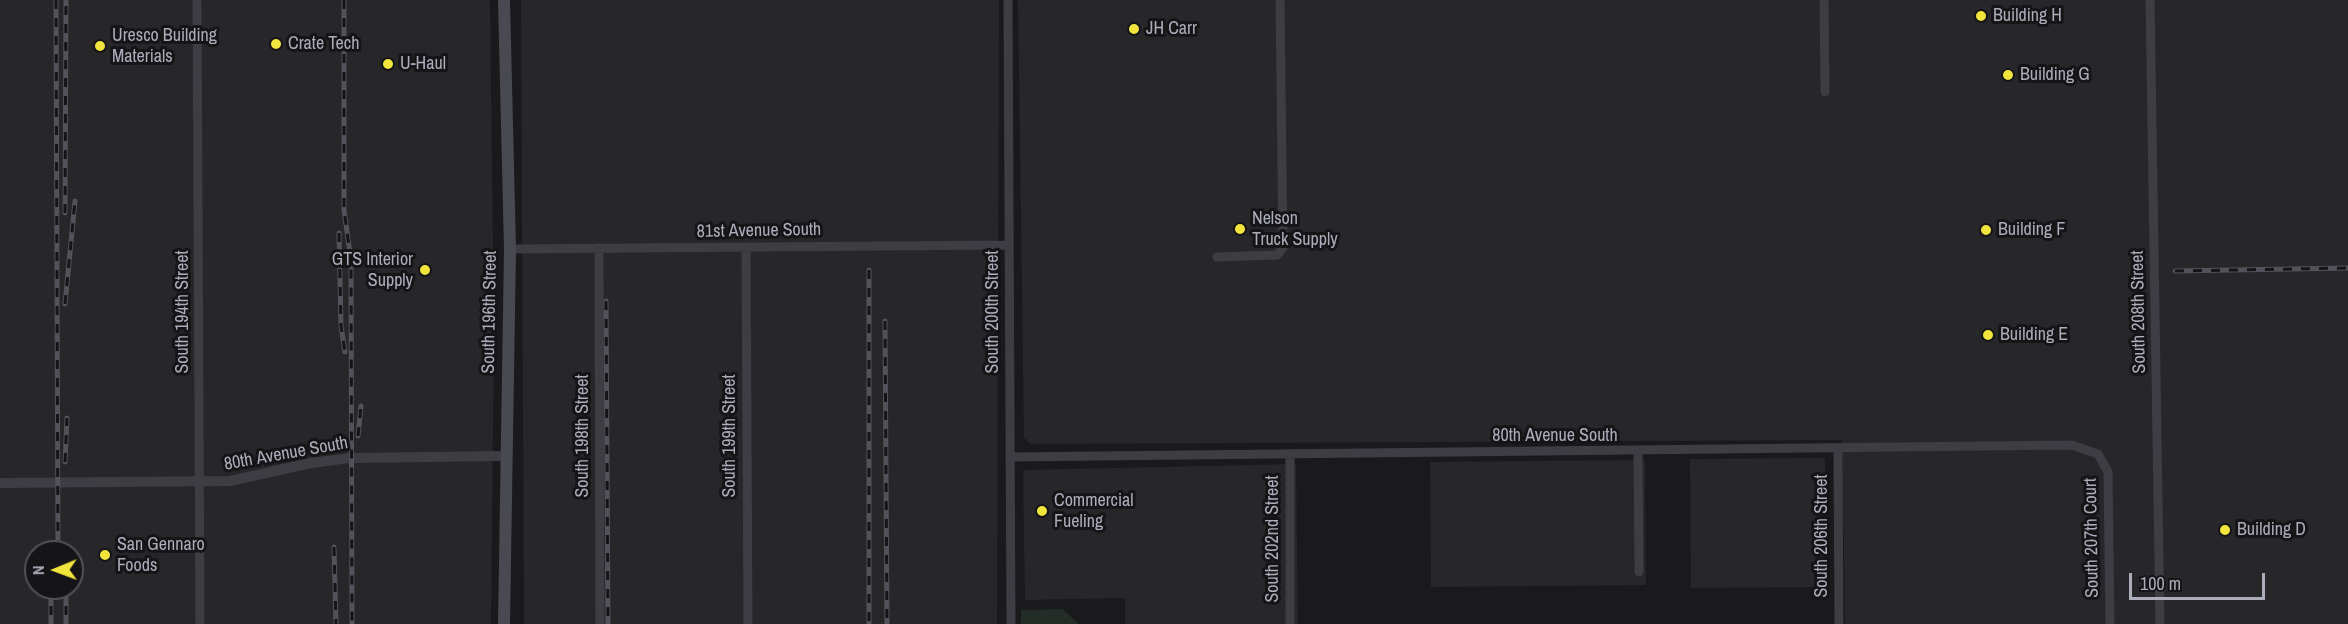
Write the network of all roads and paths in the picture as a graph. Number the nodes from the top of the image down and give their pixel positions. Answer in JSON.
{"nodes":[{"id":1,"x":197,"y":0,"type":"edge"},
{"id":2,"x":504,"y":0,"type":"edge"},
{"id":3,"x":1008,"y":0,"type":"edge"},
{"id":4,"x":1280,"y":0,"type":"edge"},
{"id":5,"x":1824,"y":0,"type":"edge"},
{"id":6,"x":2150,"y":0,"type":"edge"},
{"id":7,"x":1825,"y":92,"type":"dead end"},
{"id":8,"x":1009,"y":246,"type":"junction"},
{"id":9,"x":746,"y":247,"type":"junction"},
{"id":10,"x":599,"y":248,"type":"junction"},
{"id":11,"x":510,"y":249,"type":"junction"},
{"id":12,"x":1217,"y":257,"type":"dead end"},
{"id":13,"x":1838,"y":448,"type":"junction"},
{"id":14,"x":1638,"y":452,"type":"junction"},
{"id":15,"x":1290,"y":454,"type":"junction"},
{"id":16,"x":2098,"y":454,"type":"joint"},
{"id":17,"x":505,"y":456,"type":"junction"},
{"id":18,"x":1010,"y":457,"type":"junction"},
{"id":19,"x":0,"y":483,"type":"edge"},
{"id":20,"x":199,"y":483,"type":"junction"},
{"id":21,"x":1639,"y":572,"type":"dead end"},
{"id":22,"x":200,"y":624,"type":"edge"},
{"id":23,"x":504,"y":624,"type":"edge"},
{"id":24,"x":600,"y":624,"type":"edge"},
{"id":25,"x":748,"y":624,"type":"edge"},
{"id":26,"x":1011,"y":624,"type":"edge"},
{"id":27,"x":1290,"y":624,"type":"edge"},
{"id":28,"x":1839,"y":624,"type":"edge"},
{"id":29,"x":2110,"y":624,"type":"edge"},
{"id":30,"x":2160,"y":624,"type":"edge"}],
"edges":[{"from":1,"to":20,"type":"street","name":"South 194th Street"},
{"from":2,"to":11,"type":"main road","name":"South 196th Street"},
{"from":3,"to":8,"type":"street","name":"South 200th Street"},
{"from":4,"to":12,"type":"street"},
{"from":5,"to":7,"type":"street"},
{"from":6,"to":30,"type":"street","name":"South 208th Street"},
{"from":8,"to":9,"type":"street","name":"81st Avenue South"},
{"from":8,"to":18,"type":"street","name":"South 200th Street"},
{"from":9,"to":10,"type":"street","name":"81st Avenue South"},
{"from":9,"to":25,"type":"street","name":"South 199th Street"},
{"from":10,"to":11,"type":"street","name":"81st Avenue South"},
{"from":10,"to":24,"type":"street","name":"South 198th Street"},
{"from":11,"to":17,"type":"main road","name":"South 196th Street"},
{"from":13,"to":14,"type":"street","name":"80th Avenue South"},
{"from":13,"to":16,"type":"street","name":"80th Avenue South"},
{"from":13,"to":28,"type":"street","name":"South 206th Street"},
{"from":14,"to":15,"type":"street","name":"80th Avenue South"},
{"from":14,"to":21,"type":"street"},
{"from":15,"to":18,"type":"street","name":"80th Avenue South"},
{"from":15,"to":27,"type":"street","name":"South 202nd Street"},
{"from":16,"to":29,"type":"street","name":"South 207th Court"},
{"from":17,"to":20,"type":"street","name":"80th Avenue South"},
{"from":17,"to":23,"type":"main road","name":"South 196th Street"},
{"from":18,"to":26,"type":"street","name":"South 200th Street"},
{"from":19,"to":20,"type":"street","name":"80th Avenue South"},
{"from":20,"to":22,"type":"street","name":"South 194th Street"}]}
